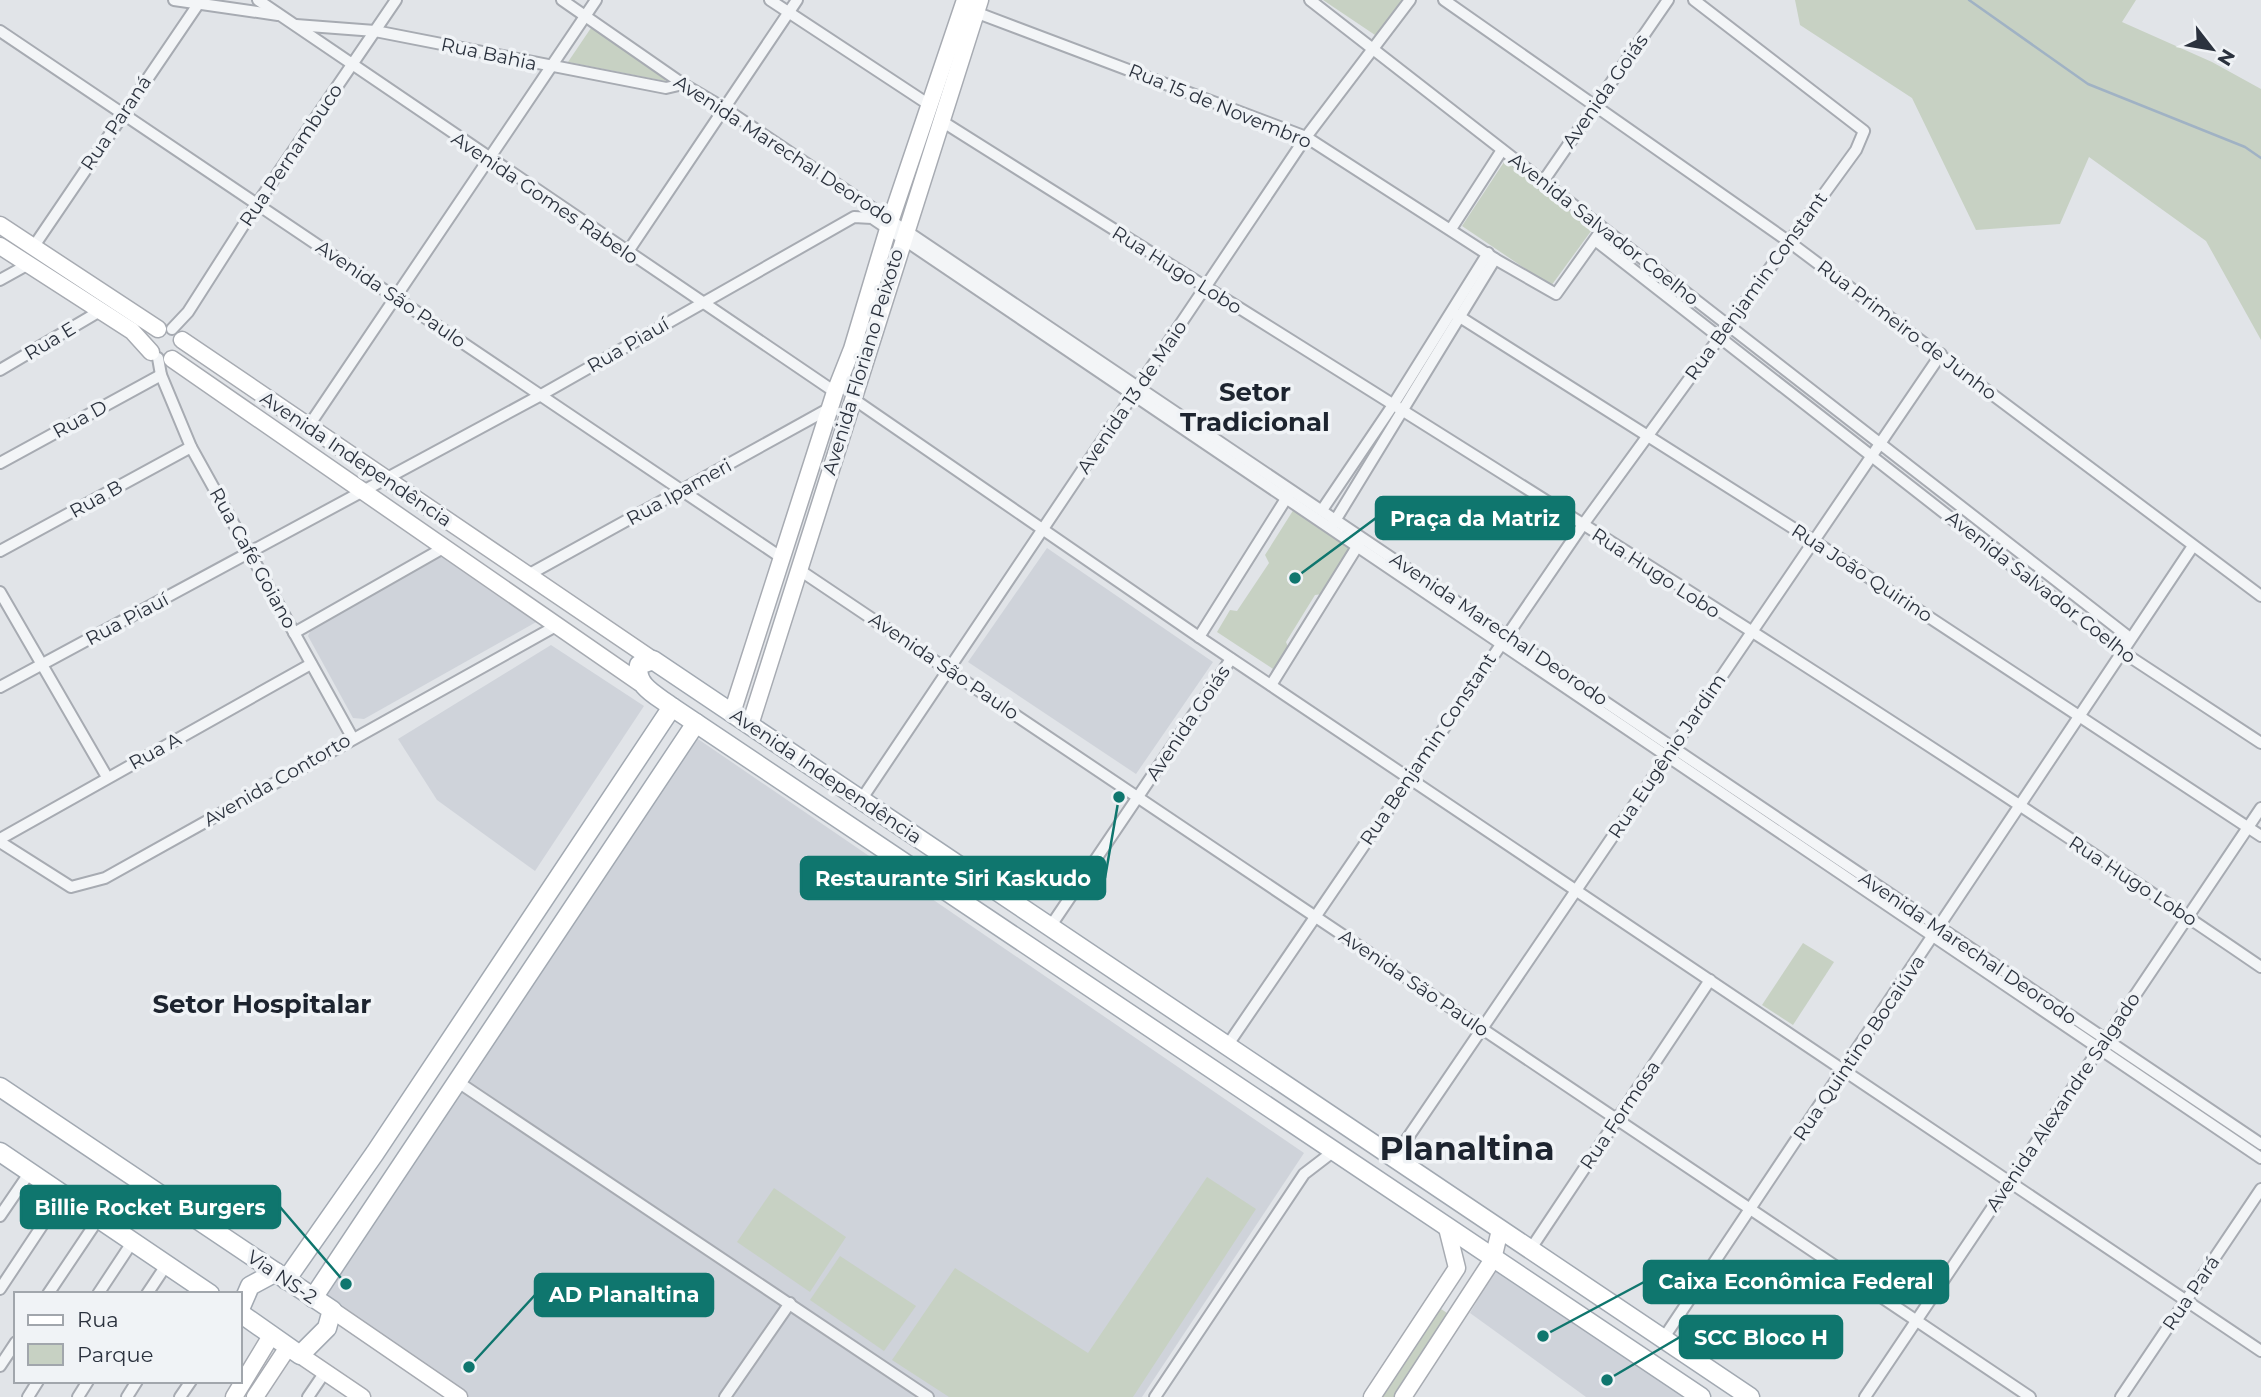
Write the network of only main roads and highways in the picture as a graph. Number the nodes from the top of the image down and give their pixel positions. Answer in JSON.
{"nodes":[{"id":1,"x":672,"y":707,"type":"junction"},
{"id":2,"x":696,"y":723,"type":"junction"},
{"id":3,"x":650,"y":741,"type":"junction"},
{"id":4,"x":777,"y":744,"type":"junction"},
{"id":5,"x":673,"y":757,"type":"junction"},
{"id":6,"x":808,"y":764,"type":"junction"},
{"id":7,"x":762,"y":766,"type":"junction"},
{"id":8,"x":793,"y":786,"type":"junction"},
{"id":9,"x":599,"y":817,"type":"junction"},
{"id":10,"x":621,"y":834,"type":"junction"},
{"id":11,"x":965,"y":869,"type":"junction"},
{"id":12,"x":564,"y":872,"type":"junction"},
{"id":13,"x":586,"y":886,"type":"junction"},
{"id":14,"x":994,"y":891,"type":"junction"},
{"id":15,"x":952,"y":892,"type":"junction"},
{"id":16,"x":975,"y":908,"type":"junction"},
{"id":17,"x":493,"y":977,"type":"junction"},
{"id":18,"x":519,"y":986,"type":"junction"},
{"id":19,"x":0,"y":1087,"type":"edge"},
{"id":20,"x":1300,"y":1095,"type":"junction"},
{"id":21,"x":1318,"y":1107,"type":"junction"},
{"id":22,"x":1279,"y":1117,"type":"junction"},
{"id":23,"x":1297,"y":1129,"type":"junction"},
{"id":24,"x":0,"y":1152,"type":"edge"},
{"id":25,"x":375,"y":1153,"type":"junction"},
{"id":26,"x":386,"y":1185,"type":"junction"},
{"id":27,"x":281,"y":1276,"type":"junction"},
{"id":28,"x":203,"y":1292,"type":"edge"},
{"id":29,"x":313,"y":1298,"type":"junction"},
{"id":30,"x":242,"y":1306,"type":"edge"},
{"id":31,"x":1620,"y":1311,"type":"junction"},
{"id":32,"x":242,"y":1313,"type":"edge"},
{"id":33,"x":1643,"y":1327,"type":"junction"},
{"id":34,"x":1613,"y":1337,"type":"junction"},
{"id":35,"x":1701,"y":1397,"type":"edge"},
{"id":36,"x":1750,"y":1397,"type":"edge"}],
"edges":[{"from":1,"to":2,"type":"main road","name":"Avenida Independência"},
{"from":1,"to":3,"type":"main road"},
{"from":1,"to":4,"type":"main road","name":"Avenida Independência"},
{"from":2,"to":5,"type":"main road"},
{"from":2,"to":7,"type":"main road","name":"Avenida Independência"},
{"from":3,"to":5,"type":"main road"},
{"from":3,"to":9,"type":"main road"},
{"from":4,"to":6,"type":"main road","name":"Avenida Independência"},
{"from":4,"to":7,"type":"main road"},
{"from":5,"to":10,"type":"main road"},
{"from":6,"to":8,"type":"main road"},
{"from":6,"to":11,"type":"main road","name":"Avenida Independência"},
{"from":7,"to":8,"type":"main road","name":"Avenida Independência"},
{"from":8,"to":15,"type":"main road","name":"Avenida Independência"},
{"from":9,"to":10,"type":"main road"},
{"from":9,"to":12,"type":"main road"},
{"from":10,"to":13,"type":"main road"},
{"from":11,"to":14,"type":"main road","name":"Avenida Independência"},
{"from":11,"to":15,"type":"main road"},
{"from":12,"to":13,"type":"main road"},
{"from":12,"to":17,"type":"main road"},
{"from":13,"to":18,"type":"main road"},
{"from":14,"to":16,"type":"main road"},
{"from":14,"to":20,"type":"main road","name":"Avenida Independência"},
{"from":15,"to":16,"type":"main road","name":"Avenida Independência"},
{"from":16,"to":22,"type":"main road","name":"Avenida Independência"},
{"from":17,"to":18,"type":"main road"},
{"from":17,"to":25,"type":"main road"},
{"from":18,"to":26,"type":"main road"},
{"from":19,"to":27,"type":"main road","name":"Via NS-2"},
{"from":20,"to":21,"type":"main road","name":"Avenida Independência"},
{"from":20,"to":22,"type":"main road"},
{"from":21,"to":23,"type":"main road"},
{"from":21,"to":31,"type":"main road","name":"Avenida Independência"},
{"from":22,"to":23,"type":"main road","name":"Avenida Independência"},
{"from":23,"to":34,"type":"main road","name":"Avenida Independência"},
{"from":24,"to":28,"type":"main road"},
{"from":25,"to":26,"type":"main road"},
{"from":25,"to":27,"type":"main road"},
{"from":26,"to":29,"type":"main road"},
{"from":27,"to":29,"type":"main road","name":"Via NS-2"},
{"from":27,"to":30,"type":"main road"},
{"from":29,"to":32,"type":"main road","name":"Via NS-2"},
{"from":31,"to":33,"type":"main road","name":"Avenida Independência"},
{"from":31,"to":34,"type":"main road"},
{"from":33,"to":34,"type":"main road"},
{"from":33,"to":36,"type":"main road","name":"Avenida Independência"},
{"from":34,"to":35,"type":"main road","name":"Avenida Independência"}]}
